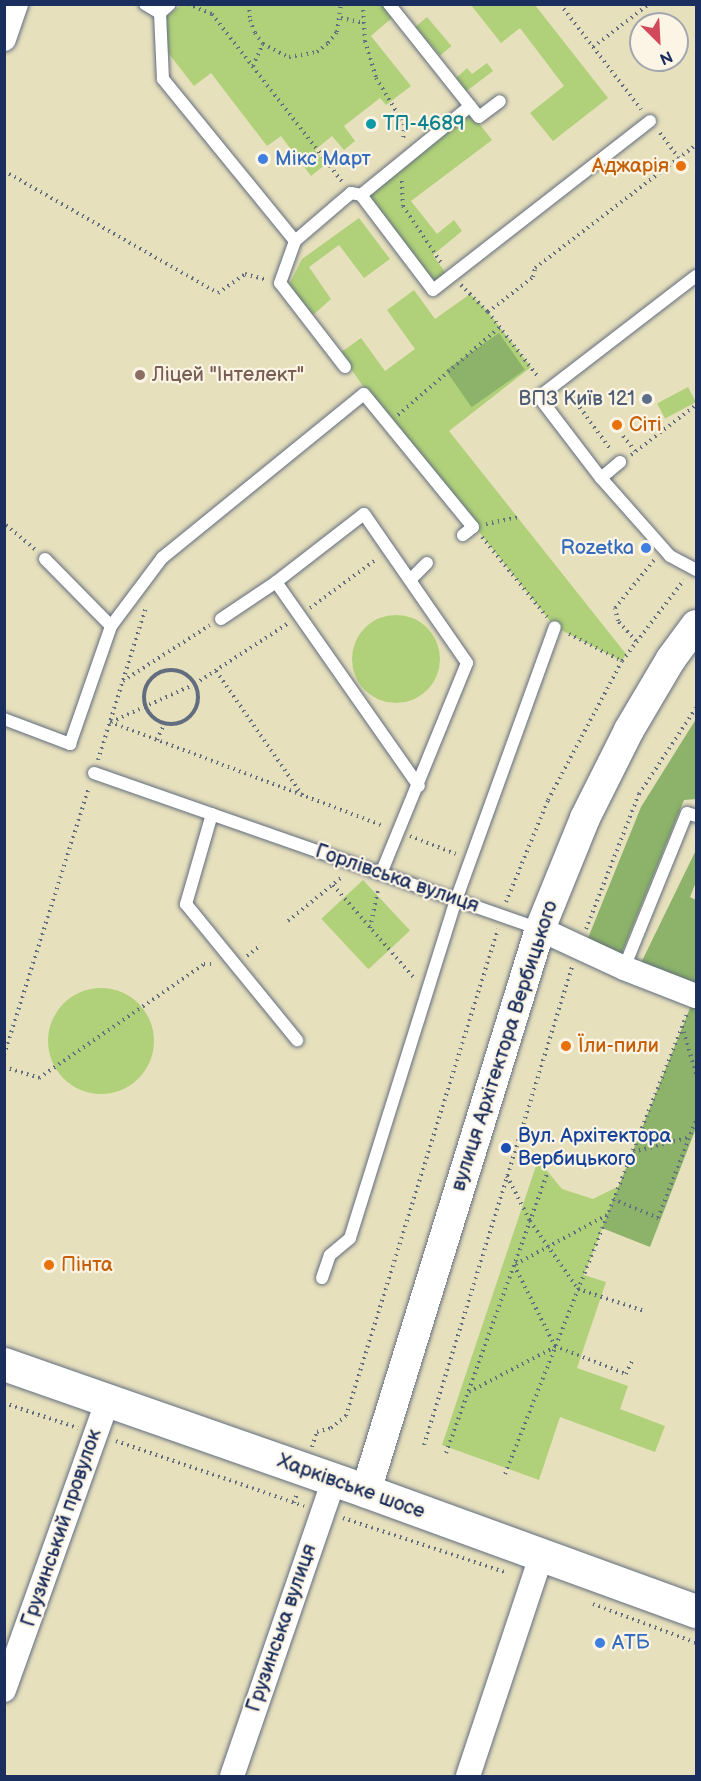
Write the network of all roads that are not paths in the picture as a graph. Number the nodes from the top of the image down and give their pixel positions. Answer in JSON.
{"nodes":[{"id":1,"x":16,"y":4,"type":"edge"},
{"id":2,"x":145,"y":4,"type":"edge"},
{"id":3,"x":389,"y":4,"type":"edge"},
{"id":4,"x":165,"y":9,"type":"edge"},
{"id":5,"x":4,"y":39,"type":"edge"},
{"id":6,"x":500,"y":101,"type":"dead end"},
{"id":7,"x":470,"y":106,"type":"junction"},
{"id":8,"x":650,"y":121,"type":"road end"},
{"id":9,"x":356,"y":194,"type":"junction"},
{"id":10,"x":295,"y":241,"type":"junction"},
{"id":11,"x":696,"y":276,"type":"edge"},
{"id":12,"x":345,"y":367,"type":"dead end"},
{"id":13,"x":620,"y":462,"type":"road end"},
{"id":14,"x":601,"y":478,"type":"junction"},
{"id":15,"x":463,"y":535,"type":"dead end"},
{"id":16,"x":45,"y":559,"type":"road end"},
{"id":17,"x":427,"y":563,"type":"dead end"},
{"id":18,"x":694,"y":570,"type":"edge"},
{"id":19,"x":410,"y":580,"type":"junction"},
{"id":20,"x":276,"y":582,"type":"junction"},
{"id":21,"x":221,"y":619,"type":"road end"},
{"id":22,"x":696,"y":625,"type":"edge"},
{"id":23,"x":111,"y":626,"type":"junction"},
{"id":24,"x":555,"y":627,"type":"road end"},
{"id":25,"x":4,"y":719,"type":"edge"},
{"id":26,"x":94,"y":773,"type":"road end"},
{"id":27,"x":419,"y":786,"type":"junction"},
{"id":28,"x":212,"y":814,"type":"junction"},
{"id":29,"x":696,"y":816,"type":"edge"},
{"id":30,"x":381,"y":874,"type":"junction"},
{"id":31,"x":456,"y":900,"type":"junction"},
{"id":32,"x":540,"y":929,"type":"junction"},
{"id":33,"x":624,"y":968,"type":"junction"},
{"id":34,"x":696,"y":996,"type":"edge"},
{"id":35,"x":297,"y":1040,"type":"dead end"},
{"id":36,"x":322,"y":1278,"type":"dead end"},
{"id":37,"x":4,"y":1364,"type":"edge"},
{"id":38,"x":108,"y":1399,"type":"junction"},
{"id":39,"x":319,"y":1475,"type":"junction"},
{"id":40,"x":366,"y":1491,"type":"junction"},
{"id":41,"x":536,"y":1568,"type":"junction"},
{"id":42,"x":696,"y":1611,"type":"edge"},
{"id":43,"x":4,"y":1690,"type":"edge"},
{"id":44,"x":232,"y":1776,"type":"edge"},
{"id":45,"x":468,"y":1776,"type":"edge"}],
"edges":[{"from":1,"to":5,"type":"street"},
{"from":2,"to":4,"type":"lane"},
{"from":3,"to":7,"type":"lane"},
{"from":4,"to":10,"type":"lane"},
{"from":6,"to":7,"type":"lane"},
{"from":7,"to":9,"type":"lane"},
{"from":8,"to":9,"type":"lane"},
{"from":9,"to":10,"type":"lane"},
{"from":10,"to":12,"type":"lane"},
{"from":11,"to":14,"type":"lane"},
{"from":13,"to":14,"type":"lane"},
{"from":14,"to":18,"type":"lane"},
{"from":15,"to":23,"type":"lane"},
{"from":16,"to":23,"type":"lane"},
{"from":17,"to":19,"type":"lane"},
{"from":19,"to":20,"type":"lane"},
{"from":19,"to":27,"type":"lane"},
{"from":20,"to":21,"type":"lane"},
{"from":20,"to":27,"type":"lane"},
{"from":22,"to":32,"type":"street","name":"вулиця Архітектора Вербицького"},
{"from":23,"to":25,"type":"lane"},
{"from":24,"to":31,"type":"lane"},
{"from":26,"to":28,"type":"lane","name":"Горлівська вулиця"},
{"from":27,"to":30,"type":"lane"},
{"from":28,"to":30,"type":"lane","name":"Горлівська вулиця"},
{"from":28,"to":35,"type":"lane"},
{"from":29,"to":33,"type":"lane"},
{"from":30,"to":31,"type":"lane","name":"Горлівська вулиця"},
{"from":31,"to":32,"type":"lane","name":"Горлівська вулиця"},
{"from":31,"to":36,"type":"lane"},
{"from":32,"to":33,"type":"street","name":"Горлівська вулиця"},
{"from":32,"to":40,"type":"street","name":"вулиця Архітектора Вербицького"},
{"from":33,"to":34,"type":"street","name":"Горлівська вулиця"},
{"from":37,"to":38,"type":"main road","name":"Харківське шосе"},
{"from":38,"to":39,"type":"main road","name":"Харківське шосе"},
{"from":38,"to":43,"type":"street","name":"Грузинський провулок"},
{"from":39,"to":40,"type":"main road","name":"Харківське шосе"},
{"from":39,"to":44,"type":"street","name":"Грузинська вулиця"},
{"from":40,"to":41,"type":"main road","name":"Харківське шосе"},
{"from":41,"to":42,"type":"main road","name":"Харківське шосе"},
{"from":41,"to":45,"type":"street"}]}
